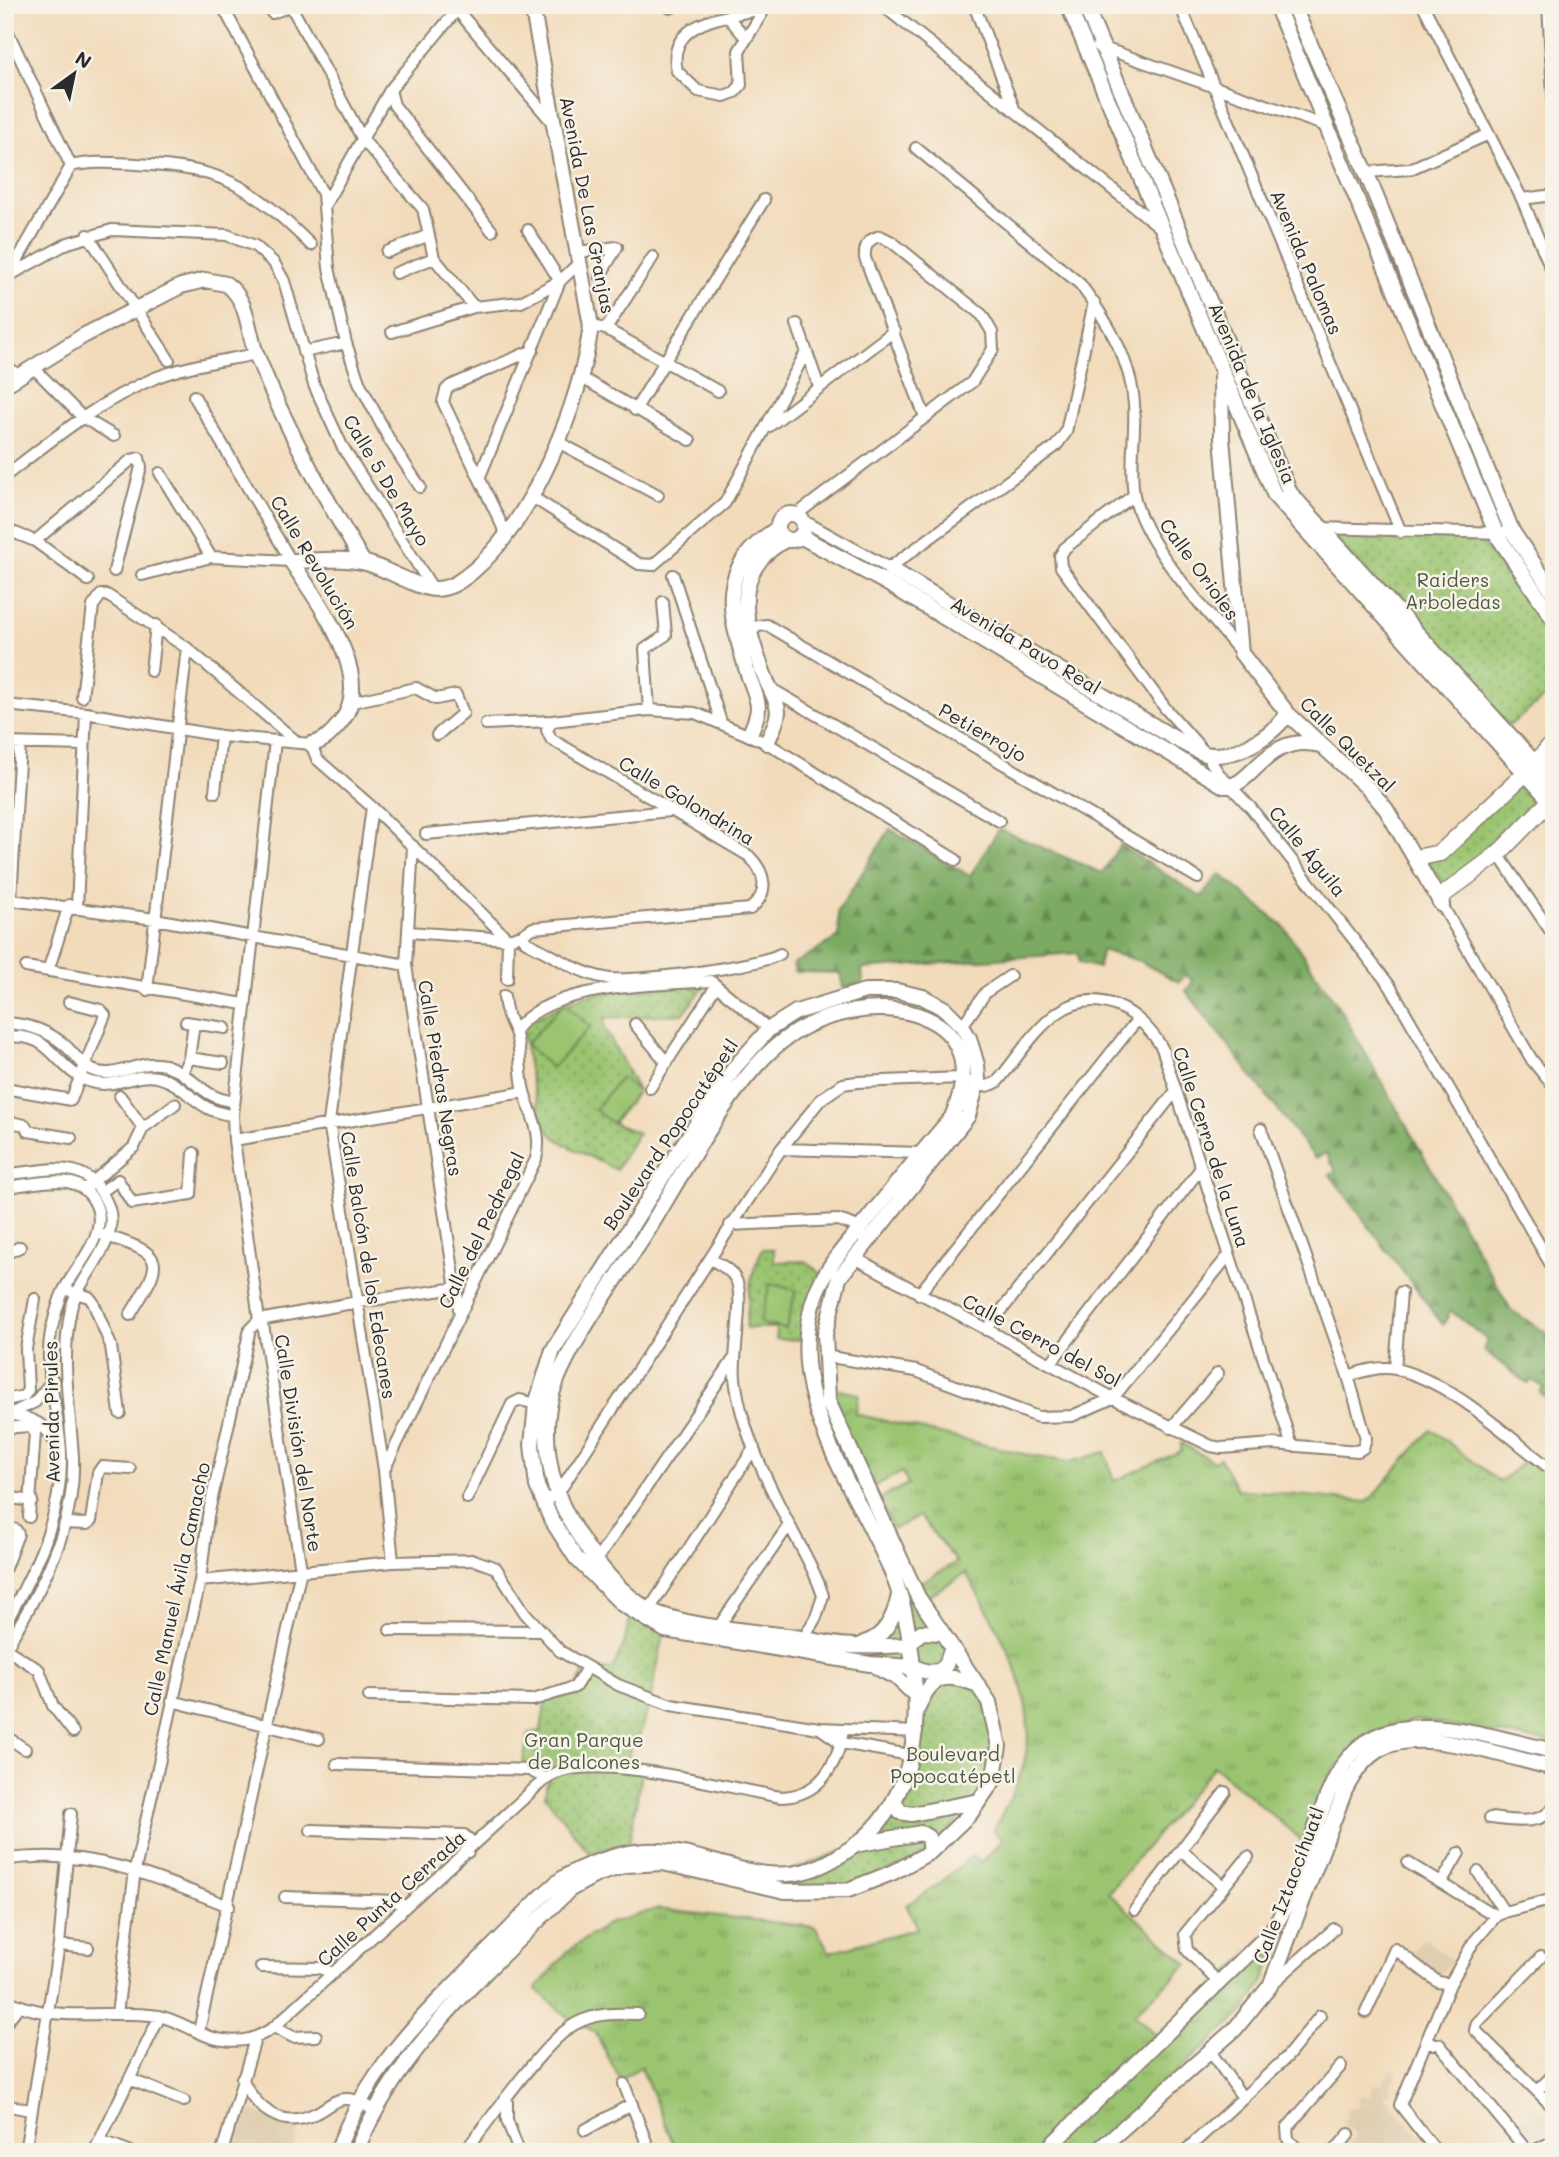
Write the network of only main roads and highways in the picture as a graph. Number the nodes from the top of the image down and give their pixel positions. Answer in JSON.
{"nodes":[{"id":1,"x":1554,"y":741,"type":"edge"},
{"id":2,"x":1553,"y":801,"type":"edge"},
{"id":3,"x":1416,"y":858,"type":"road end"},
{"id":4,"x":1441,"y":903,"type":"road end"}],
"edges":[{"from":1,"to":3,"type":"main road"},
{"from":2,"to":4,"type":"main road"}]}
